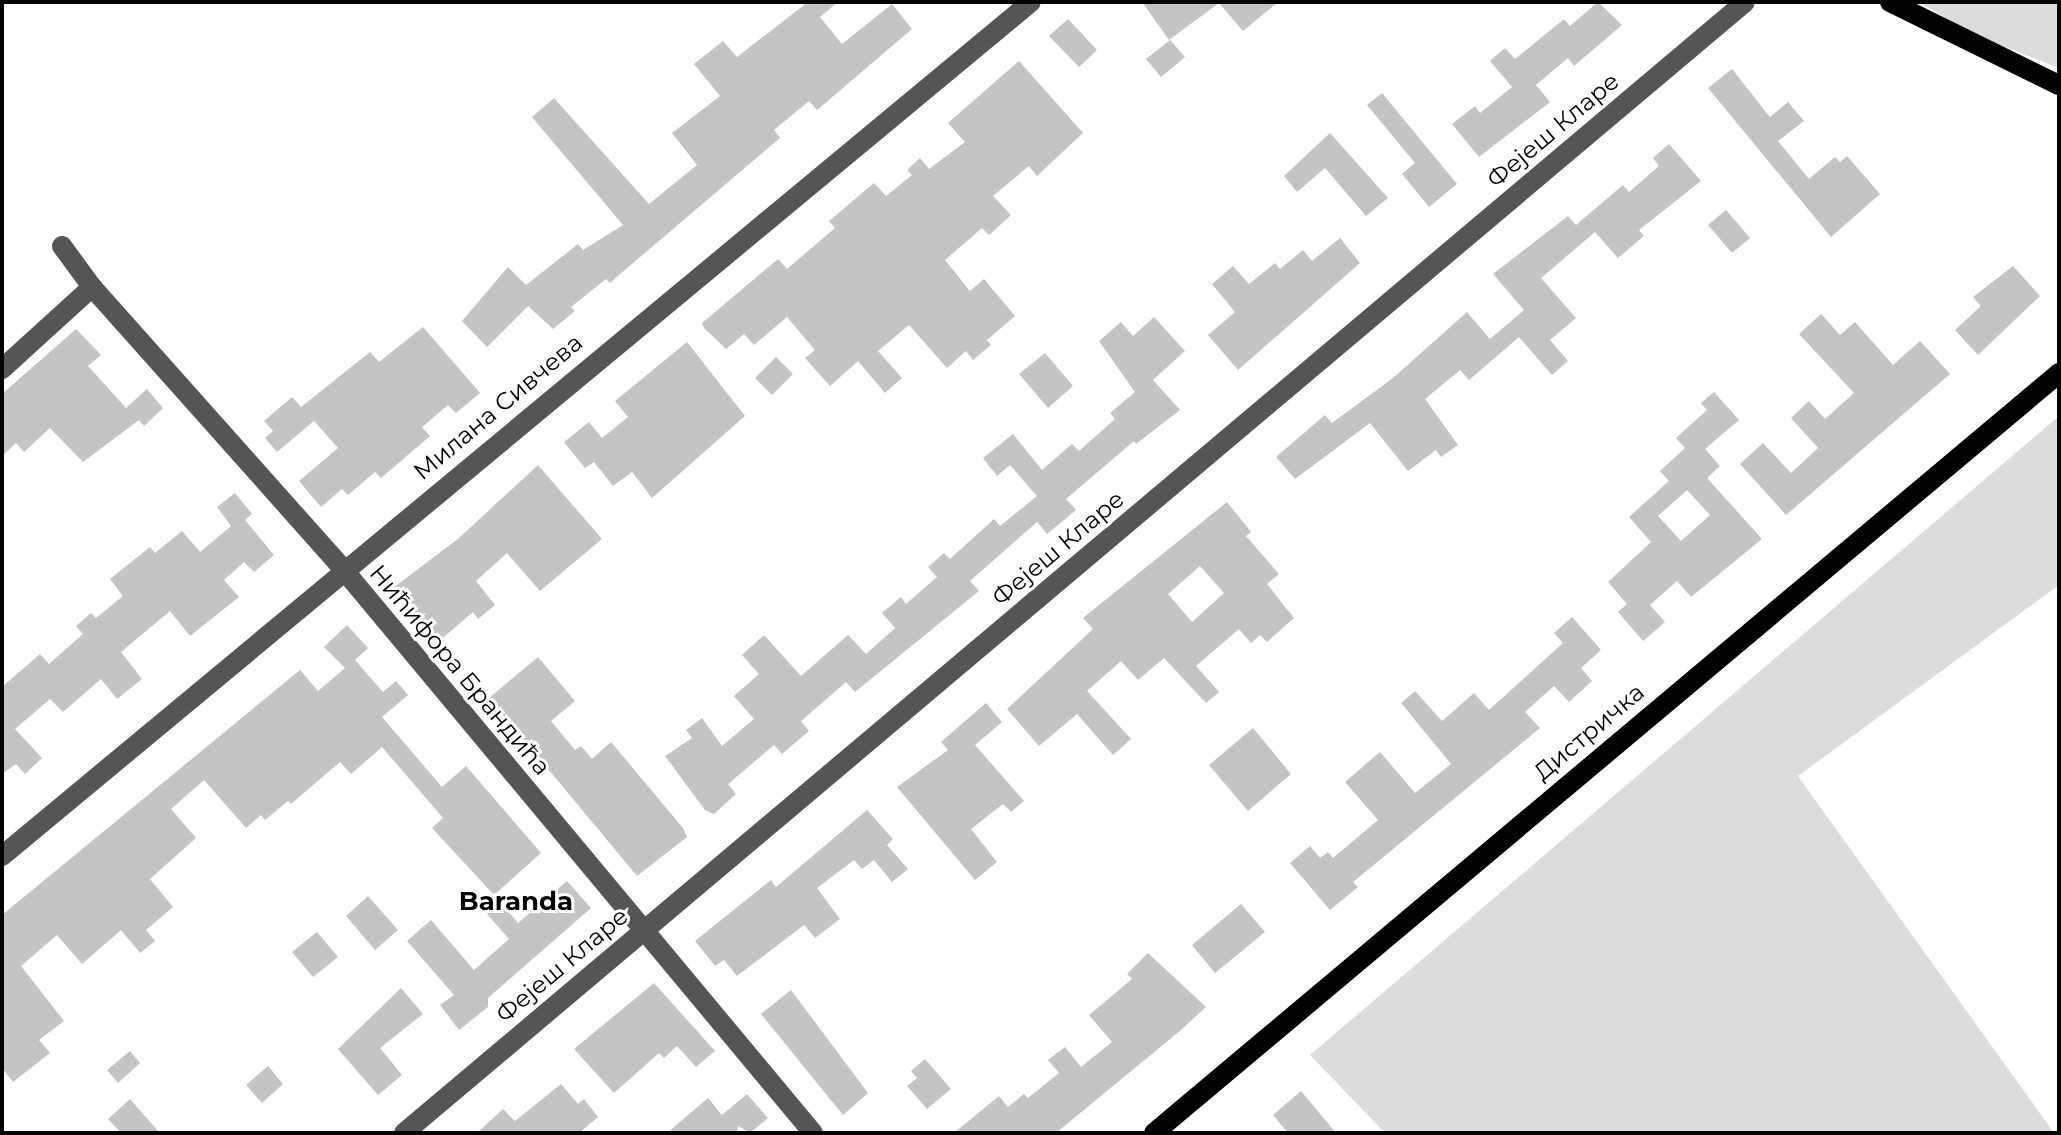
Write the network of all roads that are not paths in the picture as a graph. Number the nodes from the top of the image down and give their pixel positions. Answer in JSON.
{"nodes":[{"id":1,"x":1031,"y":2,"type":"edge"},
{"id":2,"x":1745,"y":2,"type":"edge"},
{"id":3,"x":1890,"y":2,"type":"edge"},
{"id":4,"x":2059,"y":85,"type":"edge"},
{"id":5,"x":62,"y":246,"type":"dead end"},
{"id":6,"x":92,"y":287,"type":"junction"},
{"id":7,"x":2,"y":369,"type":"edge"},
{"id":8,"x":2059,"y":373,"type":"edge"},
{"id":9,"x":343,"y":569,"type":"junction"},
{"id":10,"x":2,"y":856,"type":"edge"},
{"id":11,"x":644,"y":931,"type":"junction"},
{"id":12,"x":404,"y":1133,"type":"edge"},
{"id":13,"x":813,"y":1133,"type":"edge"},
{"id":14,"x":1154,"y":1133,"type":"edge"}],
"edges":[{"from":1,"to":9,"type":"street","name":"Милана Сивчева"},
{"from":2,"to":11,"type":"street","name":"Фејеш Кларе"},
{"from":3,"to":4,"type":"main road"},
{"from":5,"to":6,"type":"street","name":"Нићифора Брандића"},
{"from":6,"to":7,"type":"street"},
{"from":6,"to":9,"type":"street","name":"Нићифора Брандића"},
{"from":8,"to":14,"type":"main road","name":"Дистричка"},
{"from":9,"to":10,"type":"street","name":"Милана Сивчева"},
{"from":9,"to":11,"type":"street","name":"Нићифора Брандића"},
{"from":11,"to":12,"type":"street","name":"Фејеш Кларе"},
{"from":11,"to":13,"type":"street","name":"Нићифора Брандића"}]}
